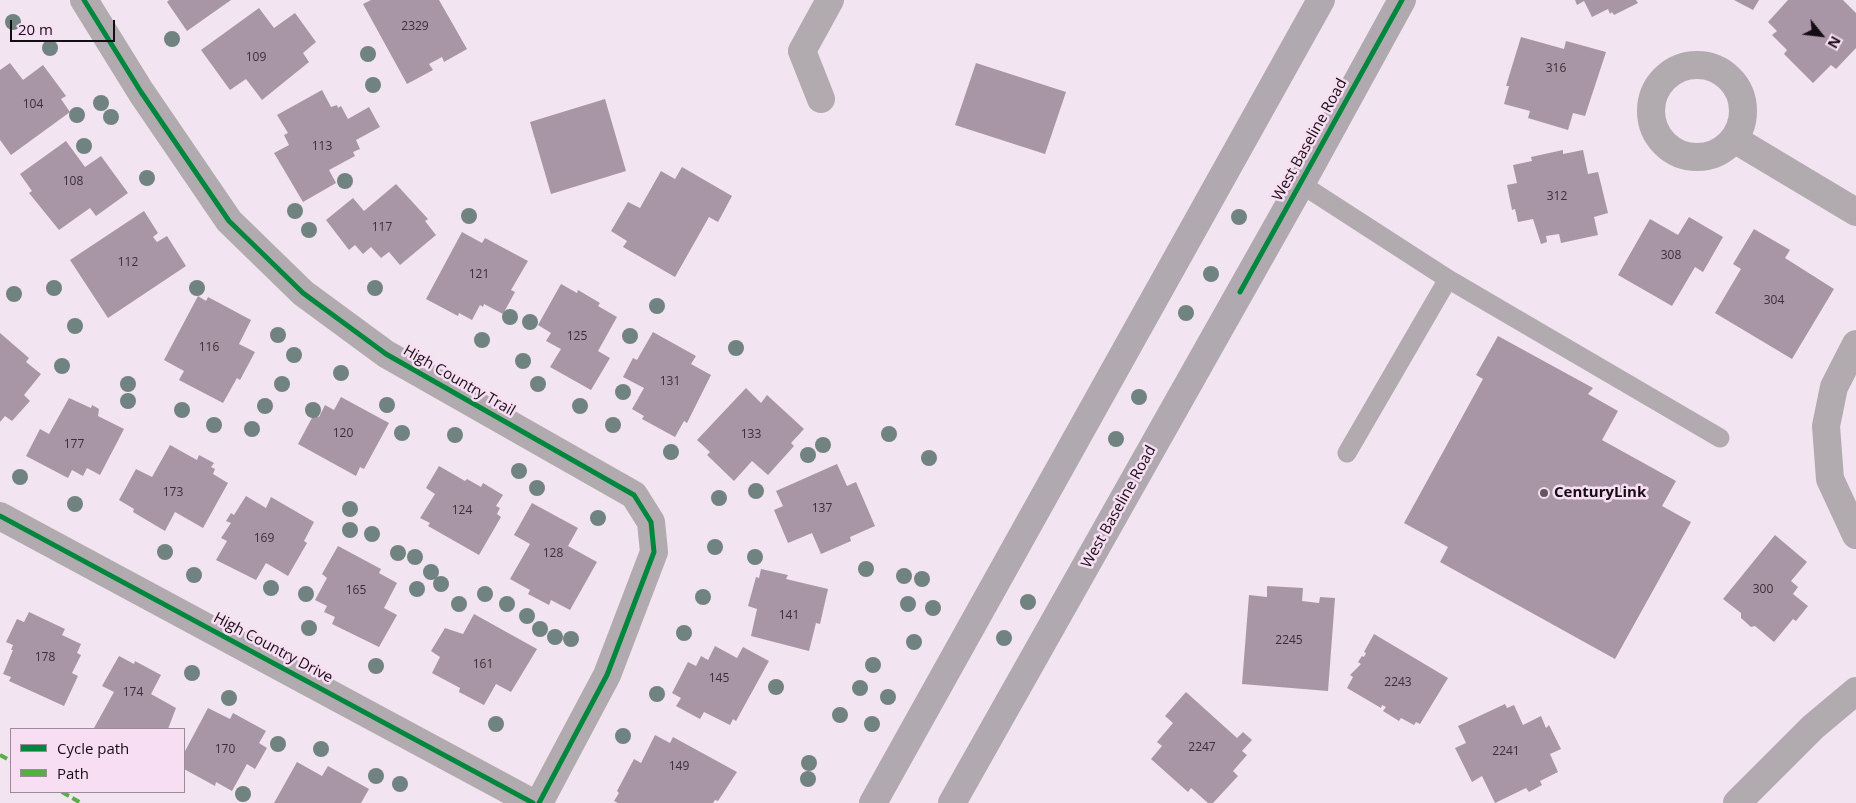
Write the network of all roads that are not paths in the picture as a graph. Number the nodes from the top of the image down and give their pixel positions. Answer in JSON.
{"nodes":[{"id":1,"x":84,"y":0,"type":"edge"},
{"id":2,"x":830,"y":0,"type":"edge"},
{"id":3,"x":1321,"y":0,"type":"edge"},
{"id":4,"x":1402,"y":0,"type":"edge"},
{"id":5,"x":821,"y":99,"type":"dead end"},
{"id":6,"x":1734,"y":139,"type":"dead end"},
{"id":7,"x":1301,"y":184,"type":"junction"},
{"id":8,"x":1856,"y":212,"type":"edge"},
{"id":9,"x":1448,"y":280,"type":"junction"},
{"id":10,"x":1856,"y":344,"type":"edge"},
{"id":11,"x":1720,"y":438,"type":"dead end"},
{"id":12,"x":1347,"y":453,"type":"dead end"},
{"id":13,"x":0,"y":516,"type":"edge"},
{"id":14,"x":1856,"y":535,"type":"edge"},
{"id":15,"x":1856,"y":691,"type":"edge"},
{"id":16,"x":533,"y":803,"type":"edge"},
{"id":17,"x":538,"y":803,"type":"edge"},
{"id":18,"x":873,"y":803,"type":"edge"},
{"id":19,"x":952,"y":803,"type":"edge"},
{"id":20,"x":1737,"y":803,"type":"edge"}],
"edges":[{"from":1,"to":17,"type":"street","name":"High Country Trail"},
{"from":2,"to":5,"type":"street"},
{"from":3,"to":18,"type":"main road"},
{"from":4,"to":7,"type":"main road","name":"West Baseline Road"},
{"from":6,"to":8,"type":"street"},
{"from":7,"to":9,"type":"lane"},
{"from":7,"to":19,"type":"main road","name":"West Baseline Road"},
{"from":9,"to":11,"type":"lane"},
{"from":9,"to":12,"type":"lane"},
{"from":10,"to":14,"type":"street"},
{"from":13,"to":16,"type":"street","name":"High Country Drive"},
{"from":15,"to":20,"type":"street"}]}
